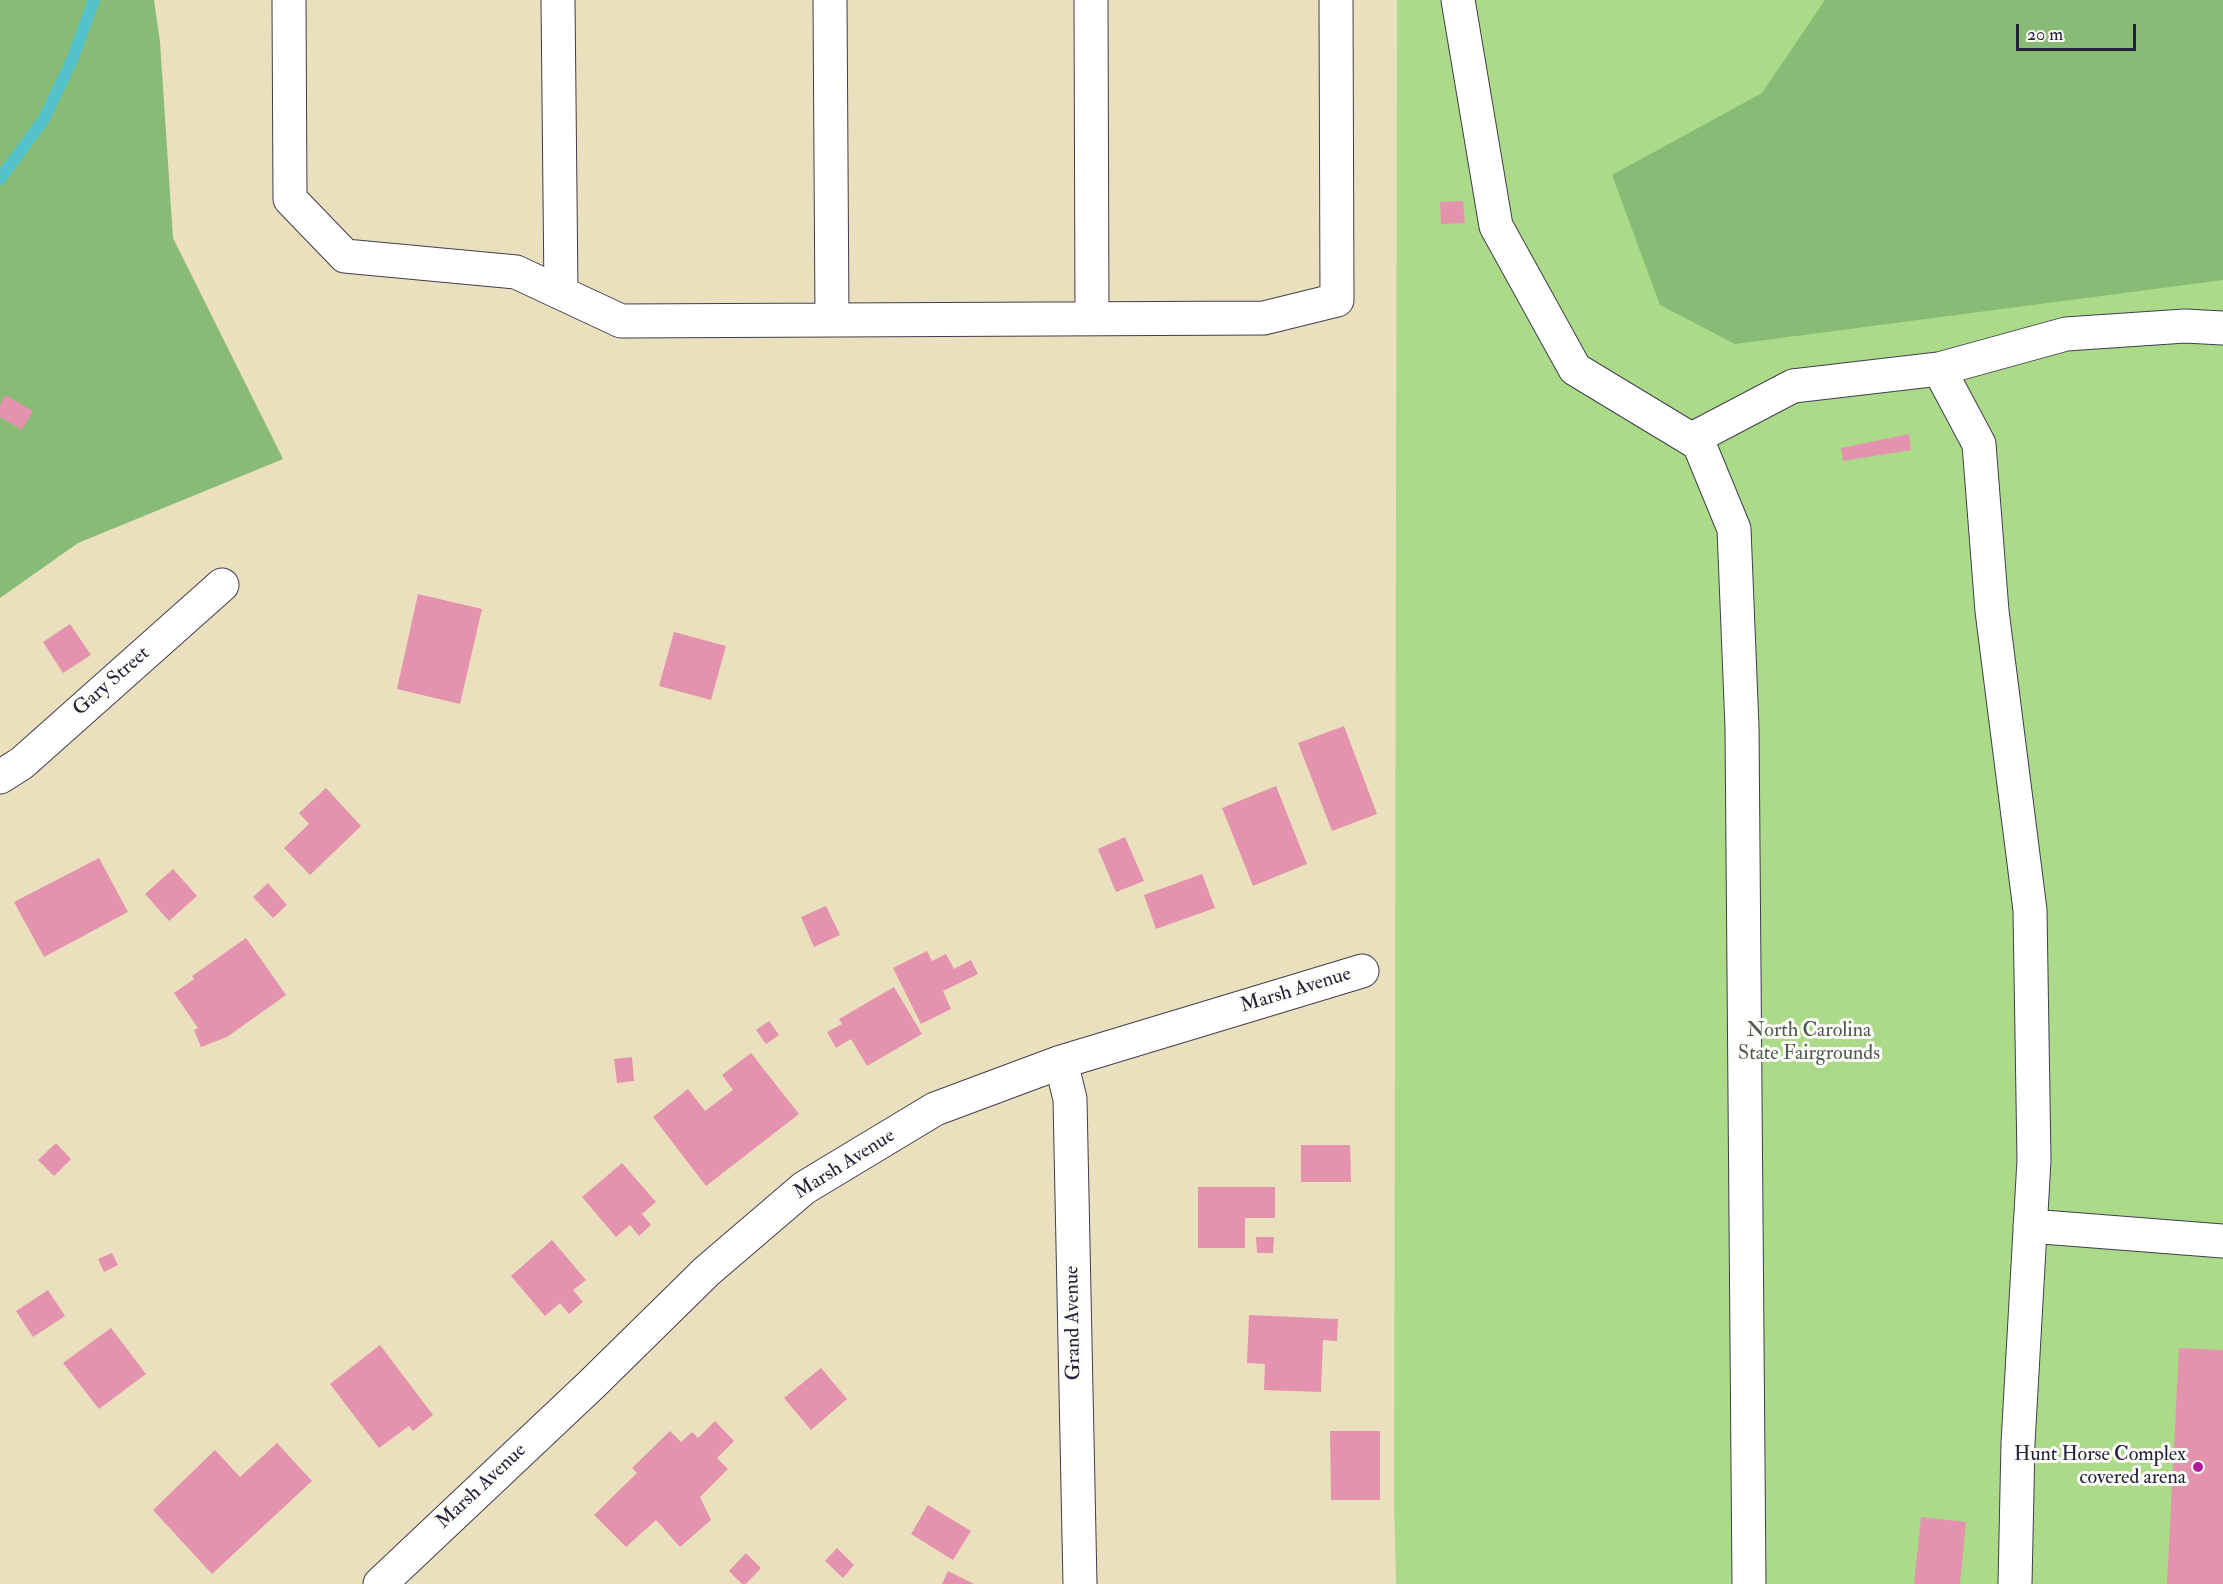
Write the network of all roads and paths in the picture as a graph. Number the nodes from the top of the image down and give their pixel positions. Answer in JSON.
{"nodes":[{"id":1,"x":289,"y":0,"type":"edge"},
{"id":2,"x":558,"y":0,"type":"edge"},
{"id":3,"x":830,"y":0,"type":"edge"},
{"id":4,"x":1091,"y":0,"type":"edge"},
{"id":5,"x":1336,"y":0,"type":"edge"},
{"id":6,"x":1458,"y":0,"type":"edge"},
{"id":7,"x":561,"y":293,"type":"junction"},
{"id":8,"x":1092,"y":319,"type":"junction"},
{"id":9,"x":832,"y":320,"type":"junction"},
{"id":10,"x":2223,"y":328,"type":"edge"},
{"id":11,"x":1939,"y":369,"type":"junction"},
{"id":12,"x":1692,"y":440,"type":"junction"},
{"id":13,"x":222,"y":585,"type":"dead end"},
{"id":14,"x":0,"y":777,"type":"edge"},
{"id":15,"x":1362,"y":971,"type":"dead end"},
{"id":16,"x":1061,"y":1062,"type":"junction"},
{"id":17,"x":2030,"y":1226,"type":"junction"},
{"id":18,"x":2223,"y":1241,"type":"edge"},
{"id":19,"x":380,"y":1584,"type":"edge"},
{"id":20,"x":1080,"y":1584,"type":"edge"},
{"id":21,"x":1749,"y":1584,"type":"edge"},
{"id":22,"x":2015,"y":1584,"type":"edge"}],
"edges":[{"from":1,"to":7,"type":"street"},
{"from":2,"to":7,"type":"street"},
{"from":3,"to":9,"type":"street"},
{"from":4,"to":8,"type":"street"},
{"from":5,"to":8,"type":"street"},
{"from":6,"to":12,"type":"street"},
{"from":7,"to":9,"type":"street"},
{"from":8,"to":9,"type":"street"},
{"from":10,"to":11,"type":"street"},
{"from":11,"to":12,"type":"street"},
{"from":11,"to":17,"type":"street"},
{"from":12,"to":21,"type":"street"},
{"from":13,"to":14,"type":"street","name":"Gary Street"},
{"from":15,"to":16,"type":"street","name":"Marsh Avenue"},
{"from":16,"to":19,"type":"street","name":"Marsh Avenue"},
{"from":16,"to":20,"type":"street","name":"Grand Avenue"},
{"from":17,"to":18,"type":"street"},
{"from":17,"to":22,"type":"street"}]}
